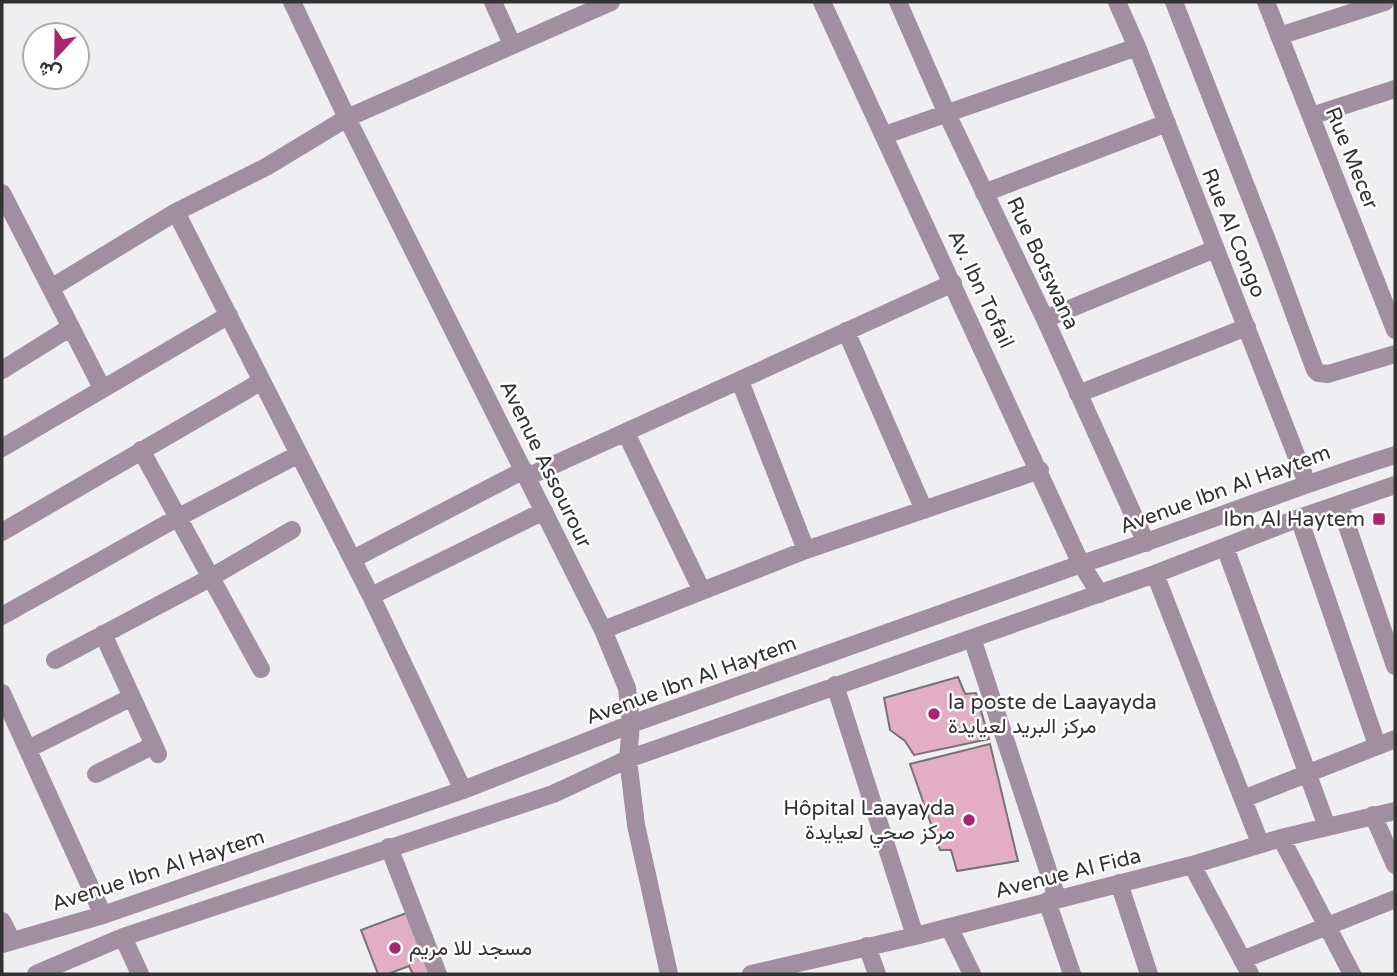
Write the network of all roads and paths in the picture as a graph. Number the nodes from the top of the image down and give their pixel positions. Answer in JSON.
{"nodes":[{"id":1,"x":292,"y":2,"type":"edge"},
{"id":2,"x":492,"y":2,"type":"edge"},
{"id":3,"x":611,"y":2,"type":"edge"},
{"id":4,"x":822,"y":2,"type":"edge"},
{"id":5,"x":898,"y":2,"type":"edge"},
{"id":6,"x":1117,"y":2,"type":"edge"},
{"id":7,"x":1174,"y":2,"type":"edge"},
{"id":8,"x":1266,"y":2,"type":"edge"},
{"id":9,"x":1385,"y":2,"type":"edge"},
{"id":10,"x":1279,"y":36,"type":"junction"},
{"id":11,"x":512,"y":44,"type":"junction"},
{"id":12,"x":1137,"y":47,"type":"junction"},
{"id":13,"x":1395,"y":89,"type":"edge"},
{"id":14,"x":947,"y":114,"type":"junction"},
{"id":15,"x":1311,"y":116,"type":"junction"},
{"id":16,"x":347,"y":118,"type":"junction"},
{"id":17,"x":1167,"y":123,"type":"junction"},
{"id":18,"x":885,"y":135,"type":"junction"},
{"id":19,"x":2,"y":193,"type":"edge"},
{"id":20,"x":984,"y":193,"type":"junction"},
{"id":21,"x":176,"y":212,"type":"junction"},
{"id":22,"x":1215,"y":249,"type":"junction"},
{"id":23,"x":953,"y":283,"type":"junction"},
{"id":24,"x":51,"y":288,"type":"junction"},
{"id":25,"x":229,"y":315,"type":"junction"},
{"id":26,"x":1045,"y":319,"type":"junction"},
{"id":27,"x":71,"y":327,"type":"junction"},
{"id":28,"x":1247,"y":327,"type":"junction"},
{"id":29,"x":1395,"y":330,"type":"edge"},
{"id":30,"x":846,"y":331,"type":"junction"},
{"id":31,"x":1395,"y":354,"type":"edge"},
{"id":32,"x":2,"y":370,"type":"edge"},
{"id":33,"x":262,"y":381,"type":"junction"},
{"id":34,"x":740,"y":382,"type":"junction"},
{"id":35,"x":102,"y":388,"type":"junction"},
{"id":36,"x":1078,"y":394,"type":"junction"},
{"id":37,"x":626,"y":433,"type":"junction"},
{"id":38,"x":2,"y":448,"type":"edge"},
{"id":39,"x":141,"y":450,"type":"junction"},
{"id":40,"x":299,"y":454,"type":"junction"},
{"id":41,"x":1395,"y":455,"type":"edge"},
{"id":42,"x":1040,"y":471,"type":"junction"},
{"id":43,"x":525,"y":474,"type":"junction"},
{"id":44,"x":1307,"y":483,"type":"junction"},
{"id":45,"x":1395,"y":485,"type":"edge"},
{"id":46,"x":1340,"y":505,"type":"junction"},
{"id":47,"x":923,"y":510,"type":"junction"},
{"id":48,"x":544,"y":511,"type":"junction"},
{"id":49,"x":177,"y":518,"type":"junction"},
{"id":50,"x":1299,"y":518,"type":"junction"},
{"id":51,"x":292,"y":530,"type":"dead end"},
{"id":52,"x":2,"y":531,"type":"edge"},
{"id":53,"x":1146,"y":543,"type":"junction"},
{"id":54,"x":1226,"y":547,"type":"junction"},
{"id":55,"x":806,"y":550,"type":"junction"},
{"id":56,"x":353,"y":559,"type":"junction"},
{"id":57,"x":1081,"y":564,"type":"junction"},
{"id":58,"x":1155,"y":575,"type":"junction"},
{"id":59,"x":210,"y":578,"type":"junction"},
{"id":60,"x":702,"y":591,"type":"junction"},
{"id":61,"x":1100,"y":594,"type":"junction"},
{"id":62,"x":371,"y":596,"type":"junction"},
{"id":63,"x":1387,"y":614,"type":"edge"},
{"id":64,"x":2,"y":616,"type":"edge"},
{"id":65,"x":603,"y":630,"type":"junction"},
{"id":66,"x":103,"y":635,"type":"junction"},
{"id":67,"x":972,"y":638,"type":"junction"},
{"id":68,"x":55,"y":660,"type":"dead end"},
{"id":69,"x":1395,"y":666,"type":"edge"},
{"id":70,"x":261,"y":669,"type":"dead end"},
{"id":71,"x":835,"y":685,"type":"junction"},
{"id":72,"x":2,"y":693,"type":"edge"},
{"id":73,"x":132,"y":697,"type":"junction"},
{"id":74,"x":631,"y":724,"type":"junction"},
{"id":75,"x":1395,"y":739,"type":"edge"},
{"id":76,"x":1377,"y":745,"type":"junction"},
{"id":77,"x":27,"y":749,"type":"junction"},
{"id":78,"x":628,"y":759,"type":"junction"},
{"id":79,"x":1309,"y":772,"type":"junction"},
{"id":80,"x":96,"y":774,"type":"dead end"},
{"id":81,"x":463,"y":790,"type":"junction"},
{"id":82,"x":1243,"y":799,"type":"junction"},
{"id":83,"x":1395,"y":811,"type":"edge"},
{"id":84,"x":1373,"y":816,"type":"junction"},
{"id":85,"x":1327,"y":827,"type":"junction"},
{"id":86,"x":1281,"y":838,"type":"junction"},
{"id":87,"x":1260,"y":843,"type":"junction"},
{"id":88,"x":389,"y":847,"type":"junction"},
{"id":89,"x":1192,"y":865,"type":"junction"},
{"id":90,"x":1395,"y":865,"type":"edge"},
{"id":91,"x":1119,"y":883,"type":"junction"},
{"id":92,"x":1395,"y":899,"type":"edge"},
{"id":93,"x":1052,"y":900,"type":"junction"},
{"id":94,"x":103,"y":915,"type":"junction"},
{"id":95,"x":2,"y":921,"type":"edge"},
{"id":96,"x":949,"y":926,"type":"junction"},
{"id":97,"x":1327,"y":926,"type":"junction"},
{"id":98,"x":915,"y":936,"type":"junction"},
{"id":99,"x":123,"y":937,"type":"junction"},
{"id":100,"x":7,"y":942,"type":"edge"},
{"id":101,"x":867,"y":946,"type":"junction"},
{"id":102,"x":1246,"y":967,"type":"edge"},
{"id":103,"x":780,"y":971,"type":"edge"},
{"id":104,"x":36,"y":974,"type":"edge"},
{"id":105,"x":140,"y":974,"type":"edge"},
{"id":106,"x":438,"y":974,"type":"edge"},
{"id":107,"x":669,"y":974,"type":"edge"},
{"id":108,"x":751,"y":974,"type":"edge"},
{"id":109,"x":877,"y":974,"type":"edge"},
{"id":110,"x":972,"y":974,"type":"edge"},
{"id":111,"x":1072,"y":974,"type":"edge"},
{"id":112,"x":1149,"y":974,"type":"edge"},
{"id":113,"x":1229,"y":974,"type":"edge"},
{"id":114,"x":1352,"y":974,"type":"edge"}],
"edges":[{"from":1,"to":16,"type":"street","name":"Avenue Assourour"},
{"from":2,"to":11,"type":"street"},
{"from":3,"to":11,"type":"street"},
{"from":4,"to":18,"type":"street","name":"Av. Ibn Tofail"},
{"from":5,"to":14,"type":"street","name":"Rue Botswana"},
{"from":6,"to":12,"type":"street","name":"Rue Al Congo"},
{"from":7,"to":31,"type":"street"},
{"from":8,"to":10,"type":"street","name":"Rue Mecer"},
{"from":9,"to":10,"type":"street"},
{"from":10,"to":15,"type":"street","name":"Rue Mecer"},
{"from":11,"to":16,"type":"street"},
{"from":12,"to":14,"type":"street"},
{"from":12,"to":17,"type":"street","name":"Rue Al Congo"},
{"from":13,"to":15,"type":"street"},
{"from":14,"to":18,"type":"street"},
{"from":14,"to":20,"type":"street","name":"Rue Botswana"},
{"from":15,"to":29,"type":"street","name":"Rue Mecer"},
{"from":16,"to":21,"type":"street"},
{"from":16,"to":43,"type":"street","name":"Avenue Assourour"},
{"from":17,"to":20,"type":"street"},
{"from":17,"to":22,"type":"street","name":"Rue Al Congo"},
{"from":18,"to":23,"type":"street","name":"Av. Ibn Tofail"},
{"from":19,"to":24,"type":"street"},
{"from":20,"to":26,"type":"street","name":"Rue Botswana"},
{"from":21,"to":24,"type":"street"},
{"from":21,"to":25,"type":"street"},
{"from":22,"to":26,"type":"street"},
{"from":22,"to":28,"type":"street","name":"Rue Al Congo"},
{"from":23,"to":30,"type":"street"},
{"from":23,"to":42,"type":"street","name":"Av. Ibn Tofail"},
{"from":24,"to":27,"type":"street"},
{"from":25,"to":33,"type":"street"},
{"from":25,"to":35,"type":"street"},
{"from":26,"to":36,"type":"street","name":"Rue Botswana"},
{"from":27,"to":32,"type":"street"},
{"from":27,"to":35,"type":"street"},
{"from":28,"to":36,"type":"street"},
{"from":28,"to":44,"type":"street","name":"Rue Al Congo"},
{"from":30,"to":34,"type":"street"},
{"from":30,"to":47,"type":"street"},
{"from":33,"to":39,"type":"street"},
{"from":33,"to":40,"type":"street"},
{"from":34,"to":37,"type":"street"},
{"from":34,"to":55,"type":"street"},
{"from":35,"to":38,"type":"street"},
{"from":36,"to":53,"type":"street","name":"Rue Botswana"},
{"from":37,"to":43,"type":"street"},
{"from":37,"to":60,"type":"street"},
{"from":39,"to":49,"type":"street"},
{"from":39,"to":52,"type":"street"},
{"from":40,"to":49,"type":"street"},
{"from":40,"to":56,"type":"street"},
{"from":41,"to":44,"type":"street","name":"Avenue Ibn Al Haytem"},
{"from":42,"to":47,"type":"street"},
{"from":42,"to":57,"type":"street","name":"Av. Ibn Tofail"},
{"from":43,"to":48,"type":"street","name":"Avenue Assourour"},
{"from":43,"to":56,"type":"street"},
{"from":44,"to":53,"type":"street","name":"Avenue Ibn Al Haytem"},
{"from":45,"to":46,"type":"street"},
{"from":46,"to":50,"type":"street"},
{"from":46,"to":63,"type":"street"},
{"from":47,"to":55,"type":"street"},
{"from":48,"to":62,"type":"street"},
{"from":48,"to":65,"type":"street","name":"Avenue Assourour"},
{"from":49,"to":59,"type":"street"},
{"from":49,"to":64,"type":"street"},
{"from":50,"to":54,"type":"street"},
{"from":50,"to":76,"type":"street"},
{"from":51,"to":59,"type":"street"},
{"from":53,"to":57,"type":"street","name":"Avenue Ibn Al Haytem"},
{"from":54,"to":58,"type":"street"},
{"from":54,"to":79,"type":"street"},
{"from":55,"to":60,"type":"street"},
{"from":56,"to":62,"type":"street"},
{"from":57,"to":61,"type":"street","name":"Av. Ibn Tofail"},
{"from":57,"to":74,"type":"street","name":"Avenue Ibn Al Haytem"},
{"from":58,"to":61,"type":"street"},
{"from":58,"to":82,"type":"street"},
{"from":59,"to":66,"type":"street"},
{"from":59,"to":70,"type":"street"},
{"from":60,"to":65,"type":"street"},
{"from":61,"to":67,"type":"street"},
{"from":62,"to":81,"type":"street"},
{"from":63,"to":69,"type":"street"},
{"from":65,"to":74,"type":"street","name":"Avenue Assourour"},
{"from":66,"to":68,"type":"street"},
{"from":66,"to":73,"type":"street"},
{"from":67,"to":71,"type":"street"},
{"from":67,"to":93,"type":"street"},
{"from":71,"to":78,"type":"street"},
{"from":71,"to":98,"type":"street"},
{"from":72,"to":77,"type":"street"},
{"from":73,"to":77,"type":"street"},
{"from":73,"to":80,"type":"street"},
{"from":74,"to":78,"type":"street","name":"Avenue Assourour"},
{"from":74,"to":81,"type":"street","name":"Avenue Ibn Al Haytem"},
{"from":75,"to":76,"type":"street"},
{"from":76,"to":79,"type":"street"},
{"from":77,"to":94,"type":"street"},
{"from":78,"to":88,"type":"street"},
{"from":78,"to":107,"type":"street","name":"Avenue Assourour"},
{"from":79,"to":82,"type":"street"},
{"from":79,"to":85,"type":"street"},
{"from":81,"to":94,"type":"street","name":"Avenue Ibn Al Haytem"},
{"from":82,"to":87,"type":"street"},
{"from":83,"to":84,"type":"street","name":"Avenue Al Fida"},
{"from":84,"to":85,"type":"street","name":"Avenue Al Fida"},
{"from":84,"to":90,"type":"street"},
{"from":85,"to":86,"type":"street","name":"Avenue Al Fida"},
{"from":86,"to":87,"type":"street","name":"Avenue Al Fida"},
{"from":86,"to":97,"type":"street"},
{"from":87,"to":89,"type":"street","name":"Avenue Al Fida"},
{"from":88,"to":99,"type":"street"},
{"from":88,"to":106,"type":"street"},
{"from":89,"to":91,"type":"street","name":"Avenue Al Fida"},
{"from":89,"to":102,"type":"street"},
{"from":91,"to":93,"type":"street","name":"Avenue Al Fida"},
{"from":91,"to":112,"type":"street"},
{"from":92,"to":97,"type":"street"},
{"from":93,"to":96,"type":"street","name":"Avenue Al Fida"},
{"from":93,"to":111,"type":"street"},
{"from":94,"to":100,"type":"street","name":"Avenue Ibn Al Haytem"},
{"from":95,"to":100,"type":"street"},
{"from":96,"to":98,"type":"street","name":"Avenue Al Fida"},
{"from":96,"to":110,"type":"street"},
{"from":97,"to":102,"type":"street"},
{"from":97,"to":114,"type":"street"},
{"from":98,"to":101,"type":"street","name":"Avenue Al Fida"},
{"from":99,"to":104,"type":"street"},
{"from":99,"to":105,"type":"street"},
{"from":101,"to":103,"type":"street","name":"Avenue Al Fida"},
{"from":101,"to":109,"type":"street"},
{"from":102,"to":113,"type":"street"},
{"from":103,"to":108,"type":"street","name":"Avenue Al Fida"}]}
